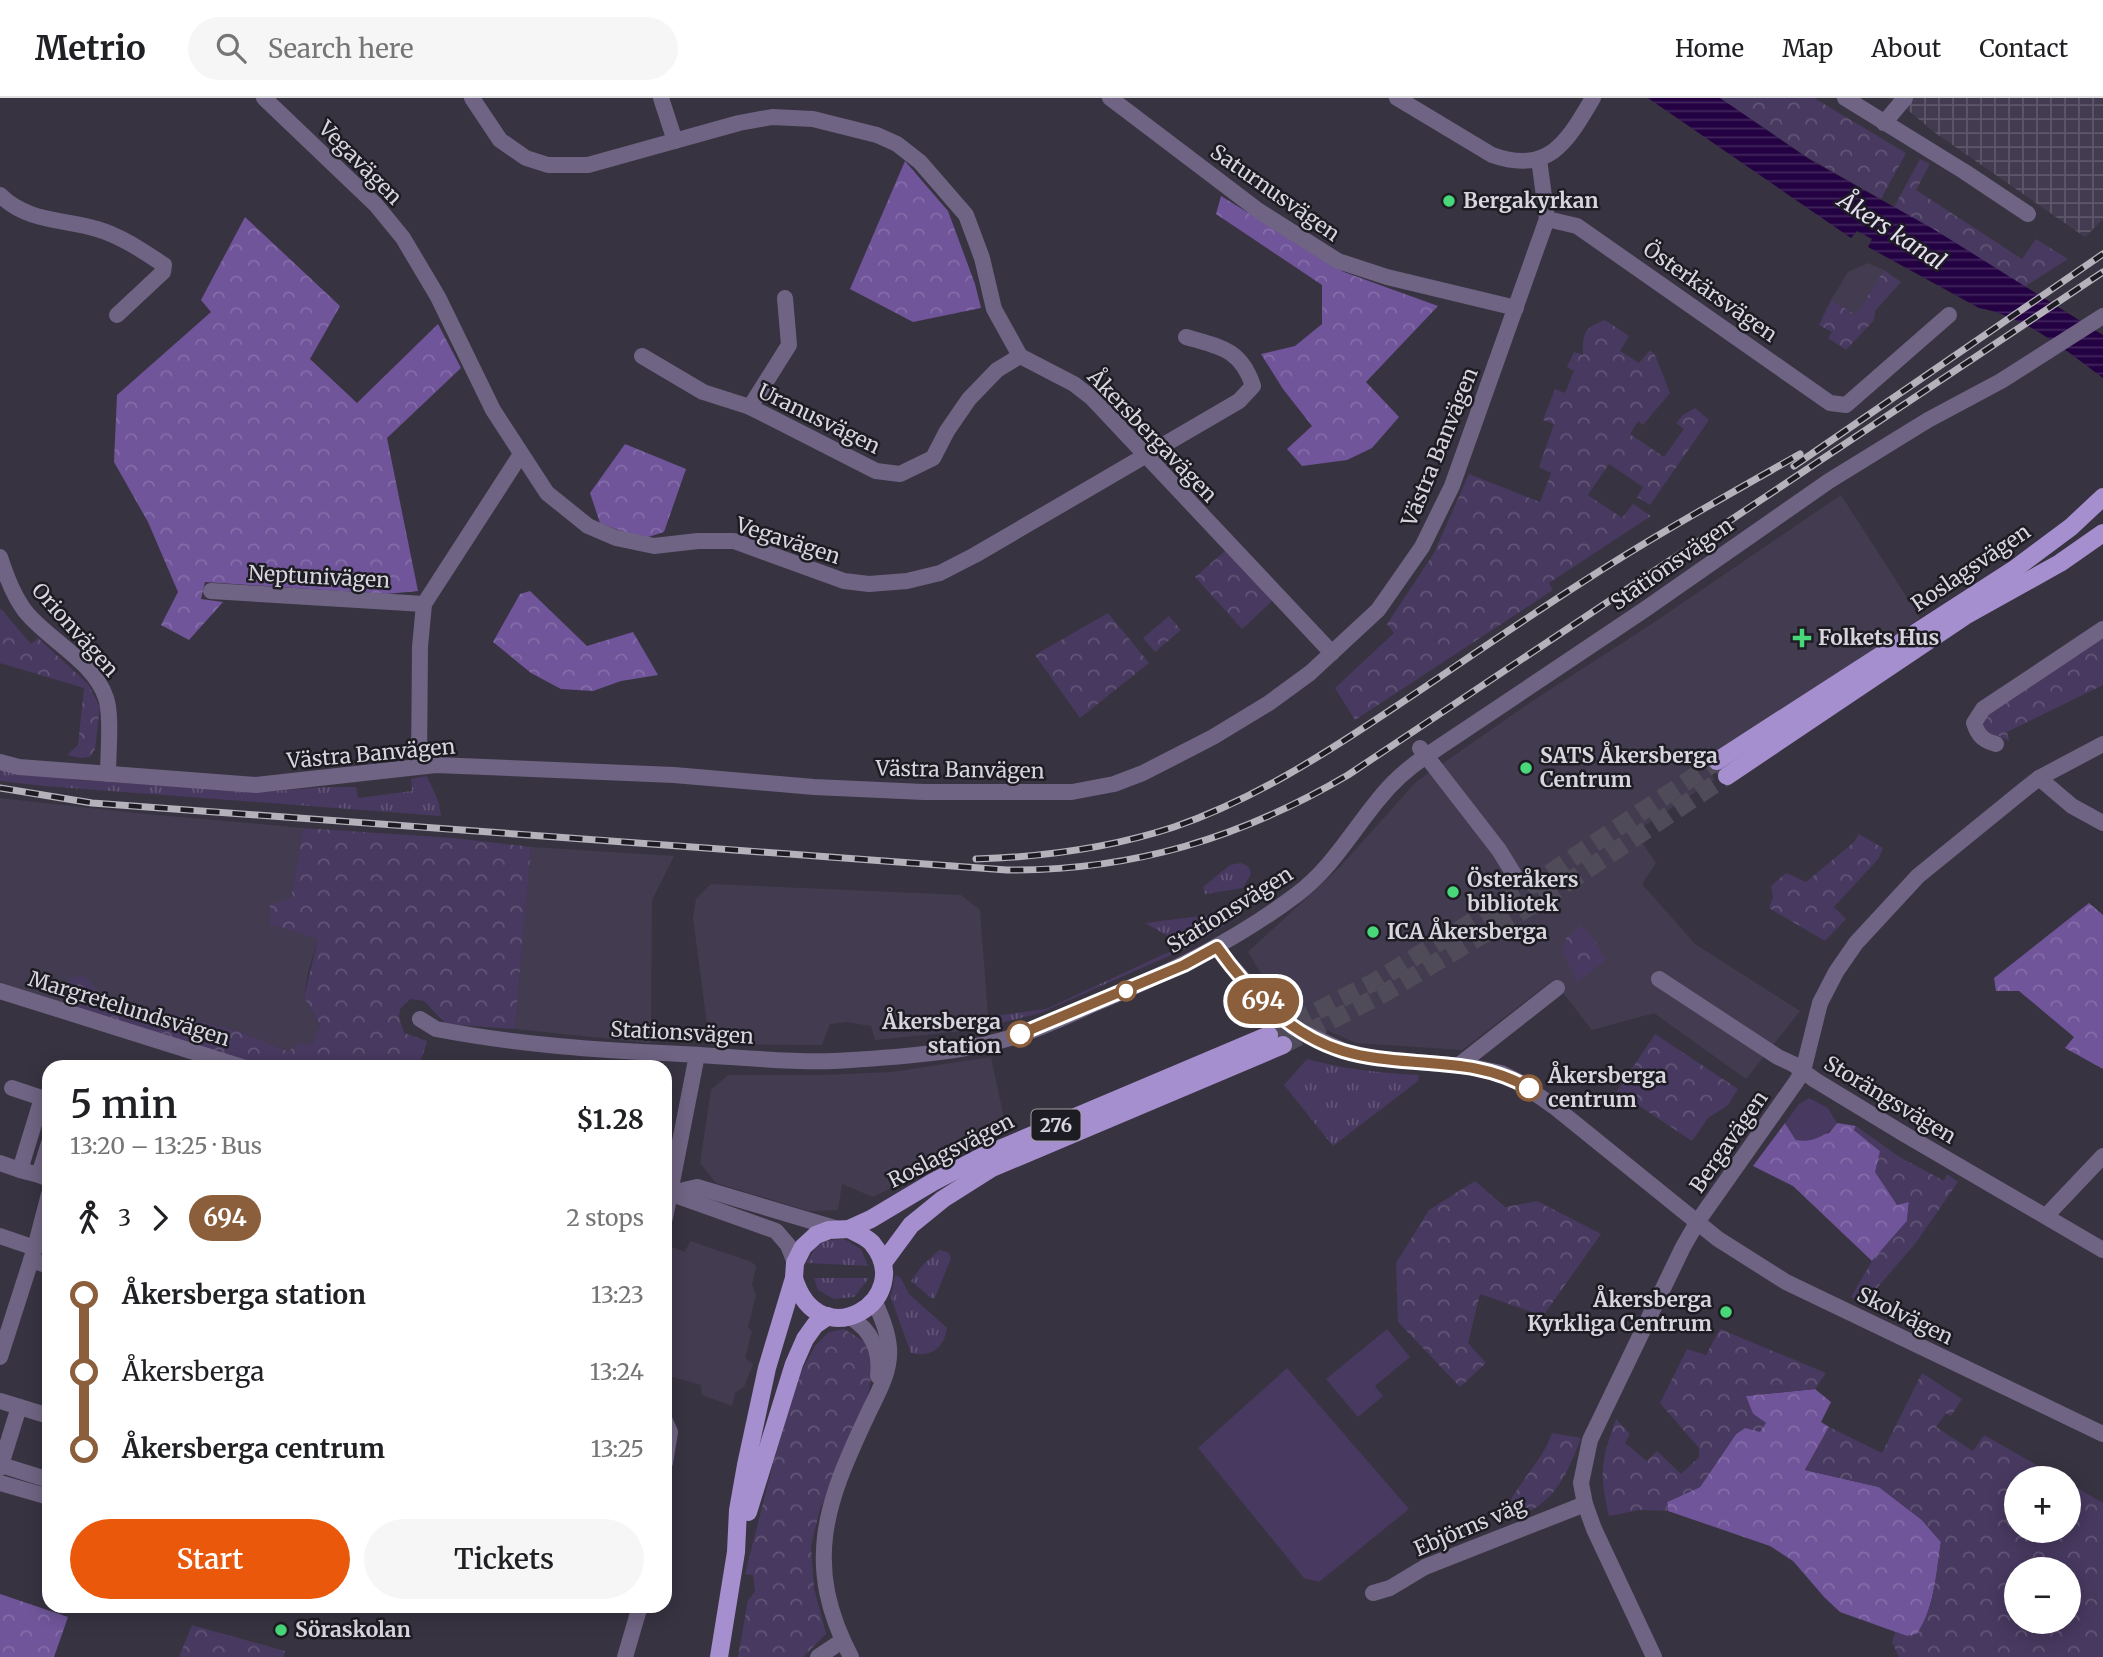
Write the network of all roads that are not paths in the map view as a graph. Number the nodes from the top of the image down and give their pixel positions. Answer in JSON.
{"nodes":[{"id":1,"x":264,"y":98,"type":"edge"},
{"id":2,"x":472,"y":98,"type":"edge"},
{"id":3,"x":661,"y":98,"type":"edge"},
{"id":4,"x":1110,"y":98,"type":"edge"},
{"id":5,"x":1592,"y":98,"type":"edge"},
{"id":6,"x":1845,"y":98,"type":"edge"},
{"id":7,"x":1905,"y":98,"type":"edge"},
{"id":8,"x":1401,"y":99,"type":"edge"},
{"id":9,"x":1884,"y":123,"type":"junction"},
{"id":10,"x":675,"y":141,"type":"junction"},
{"id":11,"x":1539,"y":159,"type":"junction"},
{"id":12,"x":0,"y":195,"type":"edge"},
{"id":13,"x":2028,"y":214,"type":"dead end"},
{"id":14,"x":1547,"y":219,"type":"junction"},
{"id":15,"x":785,"y":298,"type":"dead end"},
{"id":16,"x":1516,"y":307,"type":"junction"},
{"id":17,"x":117,"y":315,"type":"dead end"},
{"id":18,"x":1950,"y":315,"type":"dead end"},
{"id":19,"x":2098,"y":320,"type":"edge"},
{"id":20,"x":1186,"y":337,"type":"dead end"},
{"id":21,"x":642,"y":356,"type":"dead end"},
{"id":22,"x":1020,"y":356,"type":"junction"},
{"id":23,"x":750,"y":407,"type":"junction"},
{"id":24,"x":521,"y":454,"type":"junction"},
{"id":25,"x":1146,"y":456,"type":"junction"},
{"id":26,"x":2103,"y":497,"type":"edge"},
{"id":27,"x":2103,"y":533,"type":"edge"},
{"id":28,"x":0,"y":557,"type":"edge"},
{"id":29,"x":211,"y":591,"type":"dead end"},
{"id":30,"x":424,"y":604,"type":"junction"},
{"id":31,"x":2103,"y":629,"type":"edge"},
{"id":32,"x":1332,"y":653,"type":"junction"},
{"id":33,"x":1996,"y":744,"type":"dead end"},
{"id":34,"x":2103,"y":744,"type":"edge"},
{"id":35,"x":1423,"y":752,"type":"junction"},
{"id":36,"x":0,"y":762,"type":"edge"},
{"id":37,"x":419,"y":766,"type":"junction"},
{"id":38,"x":108,"y":774,"type":"junction"},
{"id":39,"x":2039,"y":778,"type":"junction"},
{"id":40,"x":2103,"y":823,"type":"edge"},
{"id":41,"x":1515,"y":876,"type":"dead end"},
{"id":42,"x":1217,"y":947,"type":"junction"},
{"id":43,"x":1659,"y":979,"type":"dead end"},
{"id":44,"x":1557,"y":988,"type":"dead end"},
{"id":45,"x":0,"y":991,"type":"edge"},
{"id":46,"x":420,"y":1018,"type":"dead end"},
{"id":47,"x":697,"y":1055,"type":"junction"},
{"id":48,"x":220,"y":1060,"type":"edge"},
{"id":49,"x":1459,"y":1065,"type":"junction"},
{"id":50,"x":1802,"y":1070,"type":"junction"},
{"id":51,"x":12,"y":1088,"type":"dead end"},
{"id":52,"x":42,"y":1099,"type":"edge"},
{"id":53,"x":42,"y":1111,"type":"edge"},
{"id":54,"x":2103,"y":1156,"type":"edge"},
{"id":55,"x":0,"y":1163,"type":"edge"},
{"id":56,"x":20,"y":1170,"type":"junction"},
{"id":57,"x":672,"y":1174,"type":"edge"},
{"id":58,"x":42,"y":1176,"type":"edge"},
{"id":59,"x":672,"y":1192,"type":"edge"},
{"id":60,"x":672,"y":1194,"type":"edge"},
{"id":61,"x":2046,"y":1216,"type":"junction"},
{"id":62,"x":1698,"y":1221,"type":"junction"},
{"id":63,"x":42,"y":1228,"type":"edge"},
{"id":64,"x":844,"y":1229,"type":"junction"},
{"id":65,"x":0,"y":1236,"type":"edge"},
{"id":66,"x":38,"y":1247,"type":"edge"},
{"id":67,"x":2103,"y":1250,"type":"edge"},
{"id":68,"x":883,"y":1263,"type":"junction"},
{"id":69,"x":795,"y":1270,"type":"junction"},
{"id":70,"x":875,"y":1301,"type":"junction"},
{"id":71,"x":828,"y":1317,"type":"junction"},
{"id":72,"x":850,"y":1317,"type":"junction"},
{"id":73,"x":0,"y":1357,"type":"edge"},
{"id":74,"x":0,"y":1401,"type":"edge"},
{"id":75,"x":872,"y":1406,"type":"junction"},
{"id":76,"x":19,"y":1407,"type":"junction"},
{"id":77,"x":42,"y":1414,"type":"edge"},
{"id":78,"x":2103,"y":1434,"type":"edge"},
{"id":79,"x":0,"y":1466,"type":"edge"},
{"id":80,"x":42,"y":1478,"type":"edge"},
{"id":81,"x":0,"y":1483,"type":"edge"},
{"id":82,"x":42,"y":1495,"type":"edge"},
{"id":83,"x":1585,"y":1504,"type":"junction"},
{"id":84,"x":736,"y":1552,"type":"junction"},
{"id":85,"x":1373,"y":1592,"type":"dead end"},
{"id":86,"x":638,"y":1613,"type":"edge"},
{"id":87,"x":842,"y":1641,"type":"junction"},
{"id":88,"x":625,"y":1657,"type":"edge"},
{"id":89,"x":719,"y":1657,"type":"edge"},
{"id":90,"x":818,"y":1657,"type":"edge"},
{"id":91,"x":851,"y":1657,"type":"edge"},
{"id":92,"x":1654,"y":1657,"type":"edge"}],
"edges":[{"from":1,"to":24,"type":"street","name":"Vegavägen"},
{"from":2,"to":10,"type":"street"},
{"from":3,"to":10,"type":"street"},
{"from":4,"to":16,"type":"street","name":"Saturnusvägen"},
{"from":5,"to":11,"type":"street"},
{"from":6,"to":9,"type":"street"},
{"from":7,"to":9,"type":"street"},
{"from":8,"to":11,"type":"street"},
{"from":9,"to":13,"type":"street"},
{"from":10,"to":22,"type":"street"},
{"from":11,"to":14,"type":"street","name":"Västra Banvägen"},
{"from":12,"to":17,"type":"street"},
{"from":14,"to":16,"type":"street","name":"Västra Banvägen"},
{"from":14,"to":18,"type":"street","name":"Österkärsvägen"},
{"from":15,"to":23,"type":"street"},
{"from":16,"to":32,"type":"street","name":"Västra Banvägen"},
{"from":19,"to":35,"type":"street","name":"Stationsvägen"},
{"from":20,"to":25,"type":"street","name":"Vegavägen"},
{"from":21,"to":23,"type":"street","name":"Uranusvägen"},
{"from":22,"to":23,"type":"street","name":"Uranusvägen"},
{"from":22,"to":25,"type":"street","name":"Åkersbergavägen"},
{"from":24,"to":25,"type":"street","name":"Vegavägen"},
{"from":24,"to":30,"type":"street"},
{"from":25,"to":32,"type":"street","name":"Åkersbergavägen"},
{"from":26,"to":27,"type":"main road","name":"Roslagsvägen"},
{"from":28,"to":38,"type":"street","name":"Orionvägen"},
{"from":29,"to":30,"type":"street","name":"Neptunivägen"},
{"from":30,"to":37,"type":"street"},
{"from":31,"to":33,"type":"street"},
{"from":32,"to":37,"type":"street","name":"Västra Banvägen"},
{"from":34,"to":39,"type":"street","name":"Bergavägen"},
{"from":35,"to":41,"type":"street"},
{"from":35,"to":42,"type":"street","name":"Stationsvägen"},
{"from":36,"to":38,"type":"street","name":"Västra Banvägen"},
{"from":37,"to":38,"type":"street","name":"Västra Banvägen"},
{"from":39,"to":40,"type":"street"},
{"from":39,"to":50,"type":"street","name":"Bergavägen"},
{"from":42,"to":47,"type":"street","name":"Stationsvägen"},
{"from":42,"to":49,"type":"street","name":"Skolvägen"},
{"from":43,"to":50,"type":"street","name":"Storängsvägen"},
{"from":44,"to":49,"type":"street"},
{"from":45,"to":48,"type":"street","name":"Margretelundsvägen"},
{"from":46,"to":47,"type":"street","name":"Stationsvägen"},
{"from":47,"to":57,"type":"street"},
{"from":49,"to":62,"type":"street","name":"Skolvägen"},
{"from":50,"to":61,"type":"street","name":"Storängsvägen"},
{"from":50,"to":62,"type":"street","name":"Bergavägen"},
{"from":51,"to":52,"type":"street"},
{"from":53,"to":56,"type":"street"},
{"from":54,"to":61,"type":"street"},
{"from":55,"to":56,"type":"street"},
{"from":56,"to":58,"type":"street"},
{"from":59,"to":64,"type":"street"},
{"from":60,"to":69,"type":"street"},
{"from":61,"to":67,"type":"street","name":"Storängsvägen"},
{"from":62,"to":78,"type":"street","name":"Skolvägen"},
{"from":62,"to":83,"type":"street","name":"Bergavägen"},
{"from":63,"to":66,"type":"street"},
{"from":64,"to":68,"type":"main road"},
{"from":64,"to":68,"type":"main road","name":"Roslagsvägen","number":"276"},
{"from":64,"to":69,"type":"main road","name":"Roslagsvägen","number":"276"},
{"from":65,"to":66,"type":"street"},
{"from":66,"to":73,"type":"street"},
{"from":68,"to":70,"type":"main road","name":"Roslagsvägen","number":"276"},
{"from":69,"to":71,"type":"main road"},
{"from":69,"to":84,"type":"main road","name":"Roslagsvägen","number":"276"},
{"from":70,"to":72,"type":"main road"},
{"from":70,"to":75,"type":"street"},
{"from":71,"to":72,"type":"main road"},
{"from":71,"to":84,"type":"main road","name":"Roslagsvägen","number":"276"},
{"from":72,"to":75,"type":"street"},
{"from":74,"to":76,"type":"street"},
{"from":75,"to":87,"type":"street"},
{"from":76,"to":77,"type":"street"},
{"from":76,"to":79,"type":"street"},
{"from":79,"to":80,"type":"street"},
{"from":81,"to":82,"type":"street"},
{"from":83,"to":85,"type":"street","name":"Ebjörns väg"},
{"from":83,"to":92,"type":"street","name":"Bergavägen"},
{"from":84,"to":89,"type":"main road","name":"Roslagsvägen","number":"276"},
{"from":86,"to":88,"type":"street"},
{"from":87,"to":90,"type":"street"},
{"from":87,"to":91,"type":"street"}]}
